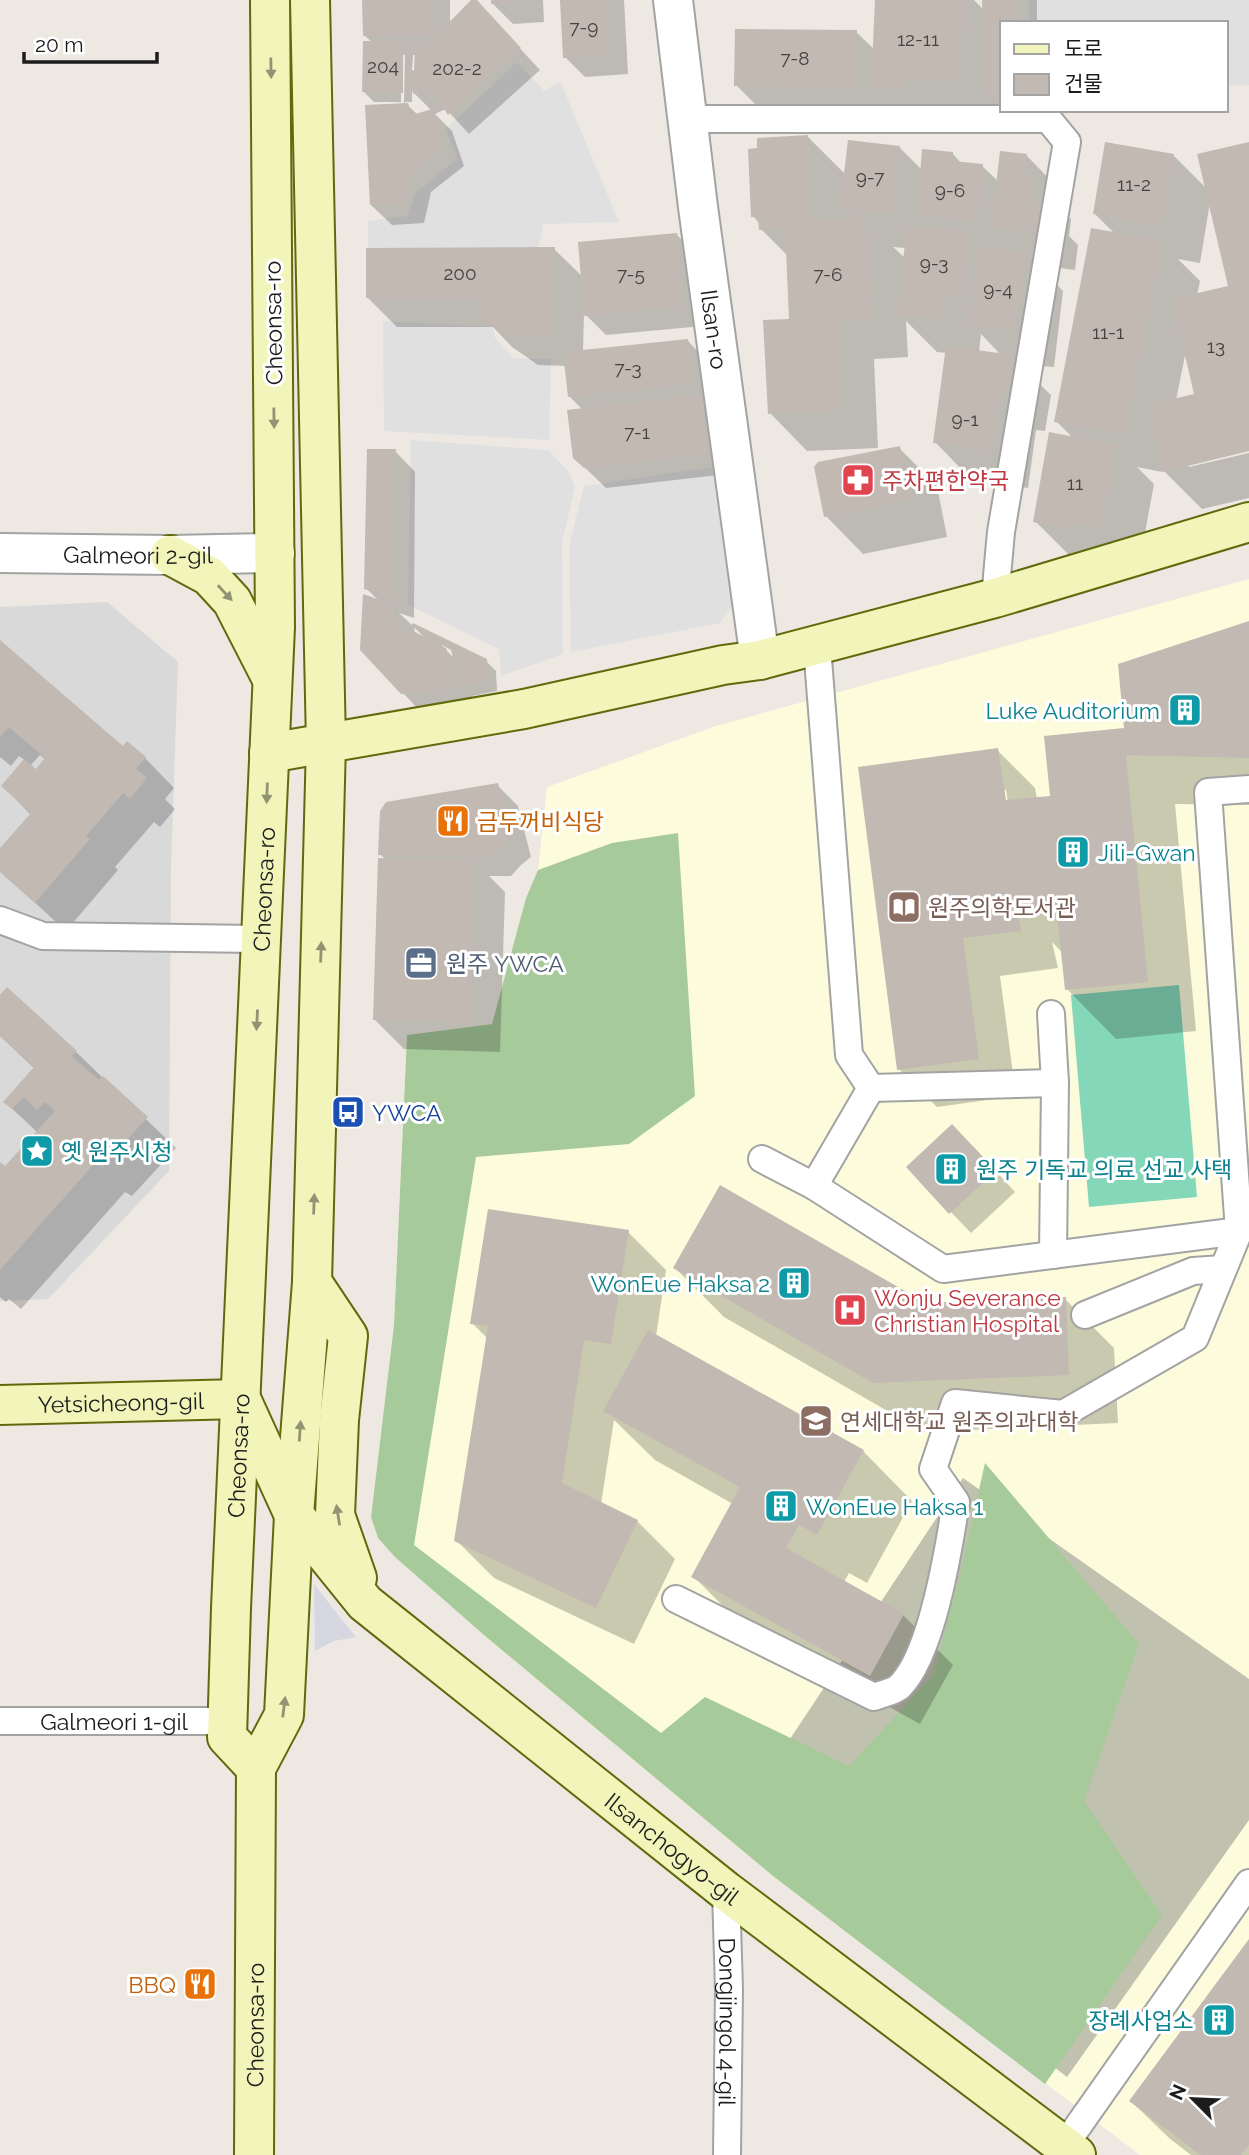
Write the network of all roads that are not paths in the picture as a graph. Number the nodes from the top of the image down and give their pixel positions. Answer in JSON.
{"nodes":[{"id":1,"x":270,"y":0,"type":"edge"},
{"id":2,"x":310,"y":0,"type":"edge"},
{"id":3,"x":673,"y":0,"type":"edge"},
{"id":4,"x":687,"y":119,"type":"junction"},
{"id":5,"x":1249,"y":523,"type":"edge"},
{"id":6,"x":0,"y":553,"type":"edge"},
{"id":7,"x":275,"y":553,"type":"junction"},
{"id":8,"x":170,"y":555,"type":"junction"},
{"id":9,"x":995,"y":597,"type":"junction"},
{"id":10,"x":817,"y":646,"type":"junction"},
{"id":11,"x":760,"y":660,"type":"junction"},
{"id":12,"x":272,"y":679,"type":"junction"},
{"id":13,"x":326,"y":743,"type":"junction"},
{"id":14,"x":269,"y":753,"type":"junction"},
{"id":15,"x":1249,"y":789,"type":"edge"},
{"id":16,"x":0,"y":920,"type":"edge"},
{"id":17,"x":261,"y":939,"type":"junction"},
{"id":18,"x":1051,"y":1014,"type":"dead end"},
{"id":19,"x":1055,"y":1083,"type":"junction"},
{"id":20,"x":871,"y":1088,"type":"junction"},
{"id":21,"x":762,"y":1159,"type":"dead end"},
{"id":22,"x":814,"y":1186,"type":"junction"},
{"id":23,"x":1239,"y":1231,"type":"junction"},
{"id":24,"x":1053,"y":1255,"type":"junction"},
{"id":25,"x":1223,"y":1269,"type":"junction"},
{"id":26,"x":312,"y":1282,"type":"junction"},
{"id":27,"x":1085,"y":1315,"type":"dead end"},
{"id":28,"x":241,"y":1399,"type":"junction"},
{"id":29,"x":0,"y":1405,"type":"edge"},
{"id":30,"x":294,"y":1515,"type":"junction"},
{"id":31,"x":676,"y":1599,"type":"dead end"},
{"id":32,"x":365,"y":1603,"type":"junction"},
{"id":33,"x":0,"y":1721,"type":"edge"},
{"id":34,"x":228,"y":1721,"type":"junction"},
{"id":35,"x":256,"y":1768,"type":"junction"},
{"id":36,"x":1249,"y":1883,"type":"edge"},
{"id":37,"x":726,"y":1891,"type":"junction"},
{"id":38,"x":1070,"y":2150,"type":"edge"},
{"id":39,"x":254,"y":2155,"type":"edge"},
{"id":40,"x":727,"y":2155,"type":"edge"}],
"edges":[{"from":1,"to":7,"type":"street","name":"Cheonsa-ro","one_way":true},
{"from":2,"to":13,"type":"street","name":"Cheonsa-ro"},
{"from":3,"to":4,"type":"street","name":"Ilsan-ro"},
{"from":4,"to":9,"type":"lane"},
{"from":4,"to":11,"type":"street","name":"Ilsan-ro"},
{"from":5,"to":9,"type":"street"},
{"from":6,"to":8,"type":"street","name":"Galmeori 2-gil"},
{"from":7,"to":8,"type":"street","name":"Galmeori 2-gil"},
{"from":7,"to":12,"type":"street","name":"Cheonsa-ro"},
{"from":8,"to":12,"type":"street","one_way":true},
{"from":9,"to":10,"type":"street"},
{"from":10,"to":11,"type":"street"},
{"from":10,"to":20,"type":"lane"},
{"from":11,"to":13,"type":"street"},
{"from":12,"to":14,"type":"street","name":"Cheonsa-ro"},
{"from":13,"to":14,"type":"street"},
{"from":26,"to":13,"type":"street","name":"Cheonsa-ro","one_way":true},
{"from":14,"to":17,"type":"street","name":"Cheonsa-ro","one_way":true},
{"from":15,"to":23,"type":"lane"},
{"from":16,"to":17,"type":"lane"},
{"from":17,"to":28,"type":"street","name":"Cheonsa-ro","one_way":true},
{"from":18,"to":19,"type":"lane"},
{"from":19,"to":20,"type":"lane"},
{"from":19,"to":24,"type":"lane"},
{"from":20,"to":22,"type":"lane"},
{"from":21,"to":22,"type":"lane"},
{"from":22,"to":24,"type":"lane"},
{"from":23,"to":24,"type":"lane"},
{"from":23,"to":25,"type":"lane"},
{"from":25,"to":27,"type":"lane"},
{"from":25,"to":31,"type":"lane"},
{"from":30,"to":26,"type":"street","name":"Cheonsa-ro","one_way":true},
{"from":32,"to":26,"type":"street","one_way":true},
{"from":28,"to":29,"type":"street","name":"Yetsicheong-gil"},
{"from":28,"to":30,"type":"street"},
{"from":28,"to":34,"type":"street","name":"Cheonsa-ro"},
{"from":30,"to":32,"type":"street","name":"Ilsanchogyo-gil"},
{"from":35,"to":30,"type":"street","name":"Cheonsa-ro","one_way":true},
{"from":32,"to":37,"type":"street","name":"Ilsanchogyo-gil"},
{"from":33,"to":34,"type":"lane","name":"Galmeori 1-gil"},
{"from":34,"to":35,"type":"street","name":"Cheonsa-ro"},
{"from":35,"to":39,"type":"street","name":"Cheonsa-ro"},
{"from":36,"to":38,"type":"lane"},
{"from":37,"to":38,"type":"street","name":"Ilsanchogyo-gil"},
{"from":37,"to":40,"type":"lane","name":"Dongjingol 4-gil"}]}
